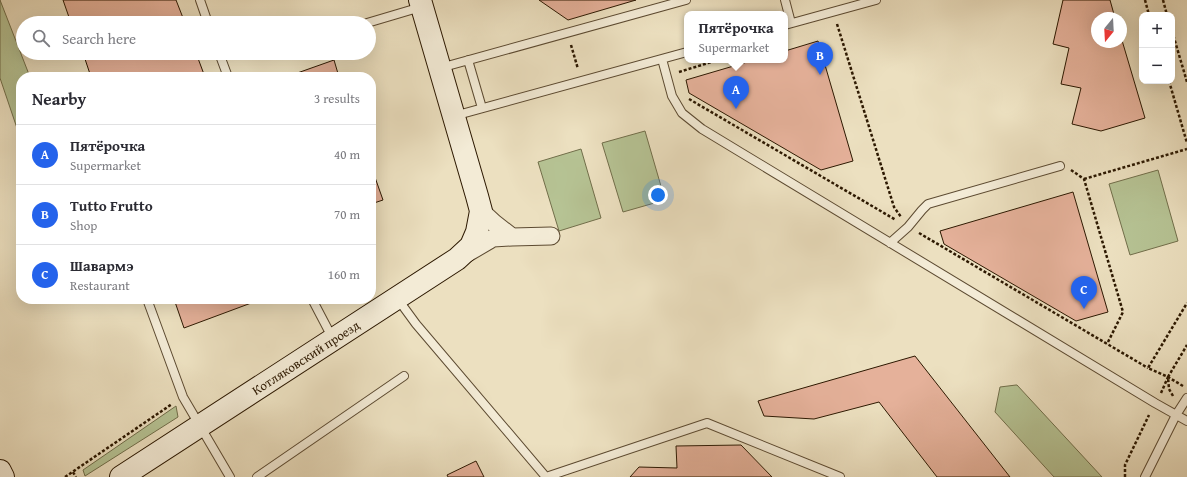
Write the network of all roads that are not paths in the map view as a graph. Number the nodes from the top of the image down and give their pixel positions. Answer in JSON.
{"nodes":[{"id":1,"x":200,"y":0,"type":"edge"},
{"id":2,"x":686,"y":0,"type":"edge"},
{"id":3,"x":785,"y":0,"type":"edge"},
{"id":4,"x":876,"y":0,"type":"edge"},
{"id":5,"x":421,"y":3,"type":"edge"},
{"id":6,"x":786,"y":11,"type":"edge"},
{"id":7,"x":206,"y":16,"type":"edge"},
{"id":8,"x":376,"y":19,"type":"edge"},
{"id":9,"x":788,"y":24,"type":"edge"},
{"id":10,"x":684,"y":53,"type":"edge"},
{"id":11,"x":662,"y":59,"type":"junction"},
{"id":12,"x":222,"y":60,"type":"edge"},
{"id":13,"x":468,"y":60,"type":"junction"},
{"id":14,"x":439,"y":68,"type":"junction"},
{"id":15,"x":226,"y":72,"type":"edge"},
{"id":16,"x":482,"y":108,"type":"junction"},
{"id":17,"x":454,"y":116,"type":"junction"},
{"id":18,"x":1060,"y":166,"type":"dead end"},
{"id":19,"x":480,"y":212,"type":"junction"},
{"id":20,"x":551,"y":236,"type":"dead end"},
{"id":21,"x":512,"y":237,"type":"junction"},
{"id":22,"x":890,"y":244,"type":"junction"},
{"id":23,"x":457,"y":259,"type":"junction"},
{"id":24,"x":397,"y":298,"type":"junction"},
{"id":25,"x":149,"y":304,"type":"edge"},
{"id":26,"x":315,"y":304,"type":"edge"},
{"id":27,"x":333,"y":340,"type":"junction"},
{"id":28,"x":404,"y":376,"type":"dead end"},
{"id":29,"x":1186,"y":401,"type":"edge"},
{"id":30,"x":1176,"y":415,"type":"junction"},
{"id":31,"x":1187,"y":421,"type":"edge"},
{"id":32,"x":199,"y":425,"type":"junction"},
{"id":33,"x":0,"y":471,"type":"edge"},
{"id":34,"x":2,"y":477,"type":"edge"},
{"id":35,"x":121,"y":477,"type":"edge"},
{"id":36,"x":230,"y":477,"type":"edge"},
{"id":37,"x":257,"y":477,"type":"edge"},
{"id":38,"x":546,"y":477,"type":"edge"},
{"id":39,"x":840,"y":477,"type":"edge"},
{"id":40,"x":1145,"y":477,"type":"edge"}],
"edges":[{"from":1,"to":7,"type":"lane"},
{"from":2,"to":13,"type":"lane"},
{"from":3,"to":6,"type":"lane"},
{"from":4,"to":9,"type":"lane"},
{"from":5,"to":8,"type":"lane"},
{"from":5,"to":14,"type":"street","name":"Котляковский проезд"},
{"from":10,"to":11,"type":"lane"},
{"from":11,"to":16,"type":"lane"},
{"from":11,"to":22,"type":"lane"},
{"from":12,"to":15,"type":"lane"},
{"from":13,"to":14,"type":"lane"},
{"from":13,"to":16,"type":"lane"},
{"from":14,"to":17,"type":"street","name":"Котляковский проезд"},
{"from":16,"to":17,"type":"lane"},
{"from":17,"to":19,"type":"street","name":"Котляковский проезд"},
{"from":18,"to":22,"type":"lane"},
{"from":19,"to":21,"type":"street"},
{"from":19,"to":23,"type":"street","name":"Котляковский проезд"},
{"from":20,"to":21,"type":"street"},
{"from":21,"to":23,"type":"street"},
{"from":22,"to":30,"type":"lane"},
{"from":23,"to":24,"type":"street","name":"Котляковский проезд"},
{"from":24,"to":27,"type":"street","name":"Котляковский проезд"},
{"from":24,"to":38,"type":"lane"},
{"from":25,"to":32,"type":"lane"},
{"from":26,"to":27,"type":"lane"},
{"from":27,"to":32,"type":"street","name":"Котляковский проезд"},
{"from":28,"to":37,"type":"lane"},
{"from":29,"to":30,"type":"lane"},
{"from":30,"to":31,"type":"lane"},
{"from":30,"to":40,"type":"lane"},
{"from":32,"to":35,"type":"street","name":"Котляковский проезд"},
{"from":32,"to":36,"type":"lane"},
{"from":33,"to":34,"type":"street"},
{"from":38,"to":39,"type":"lane"}]}
